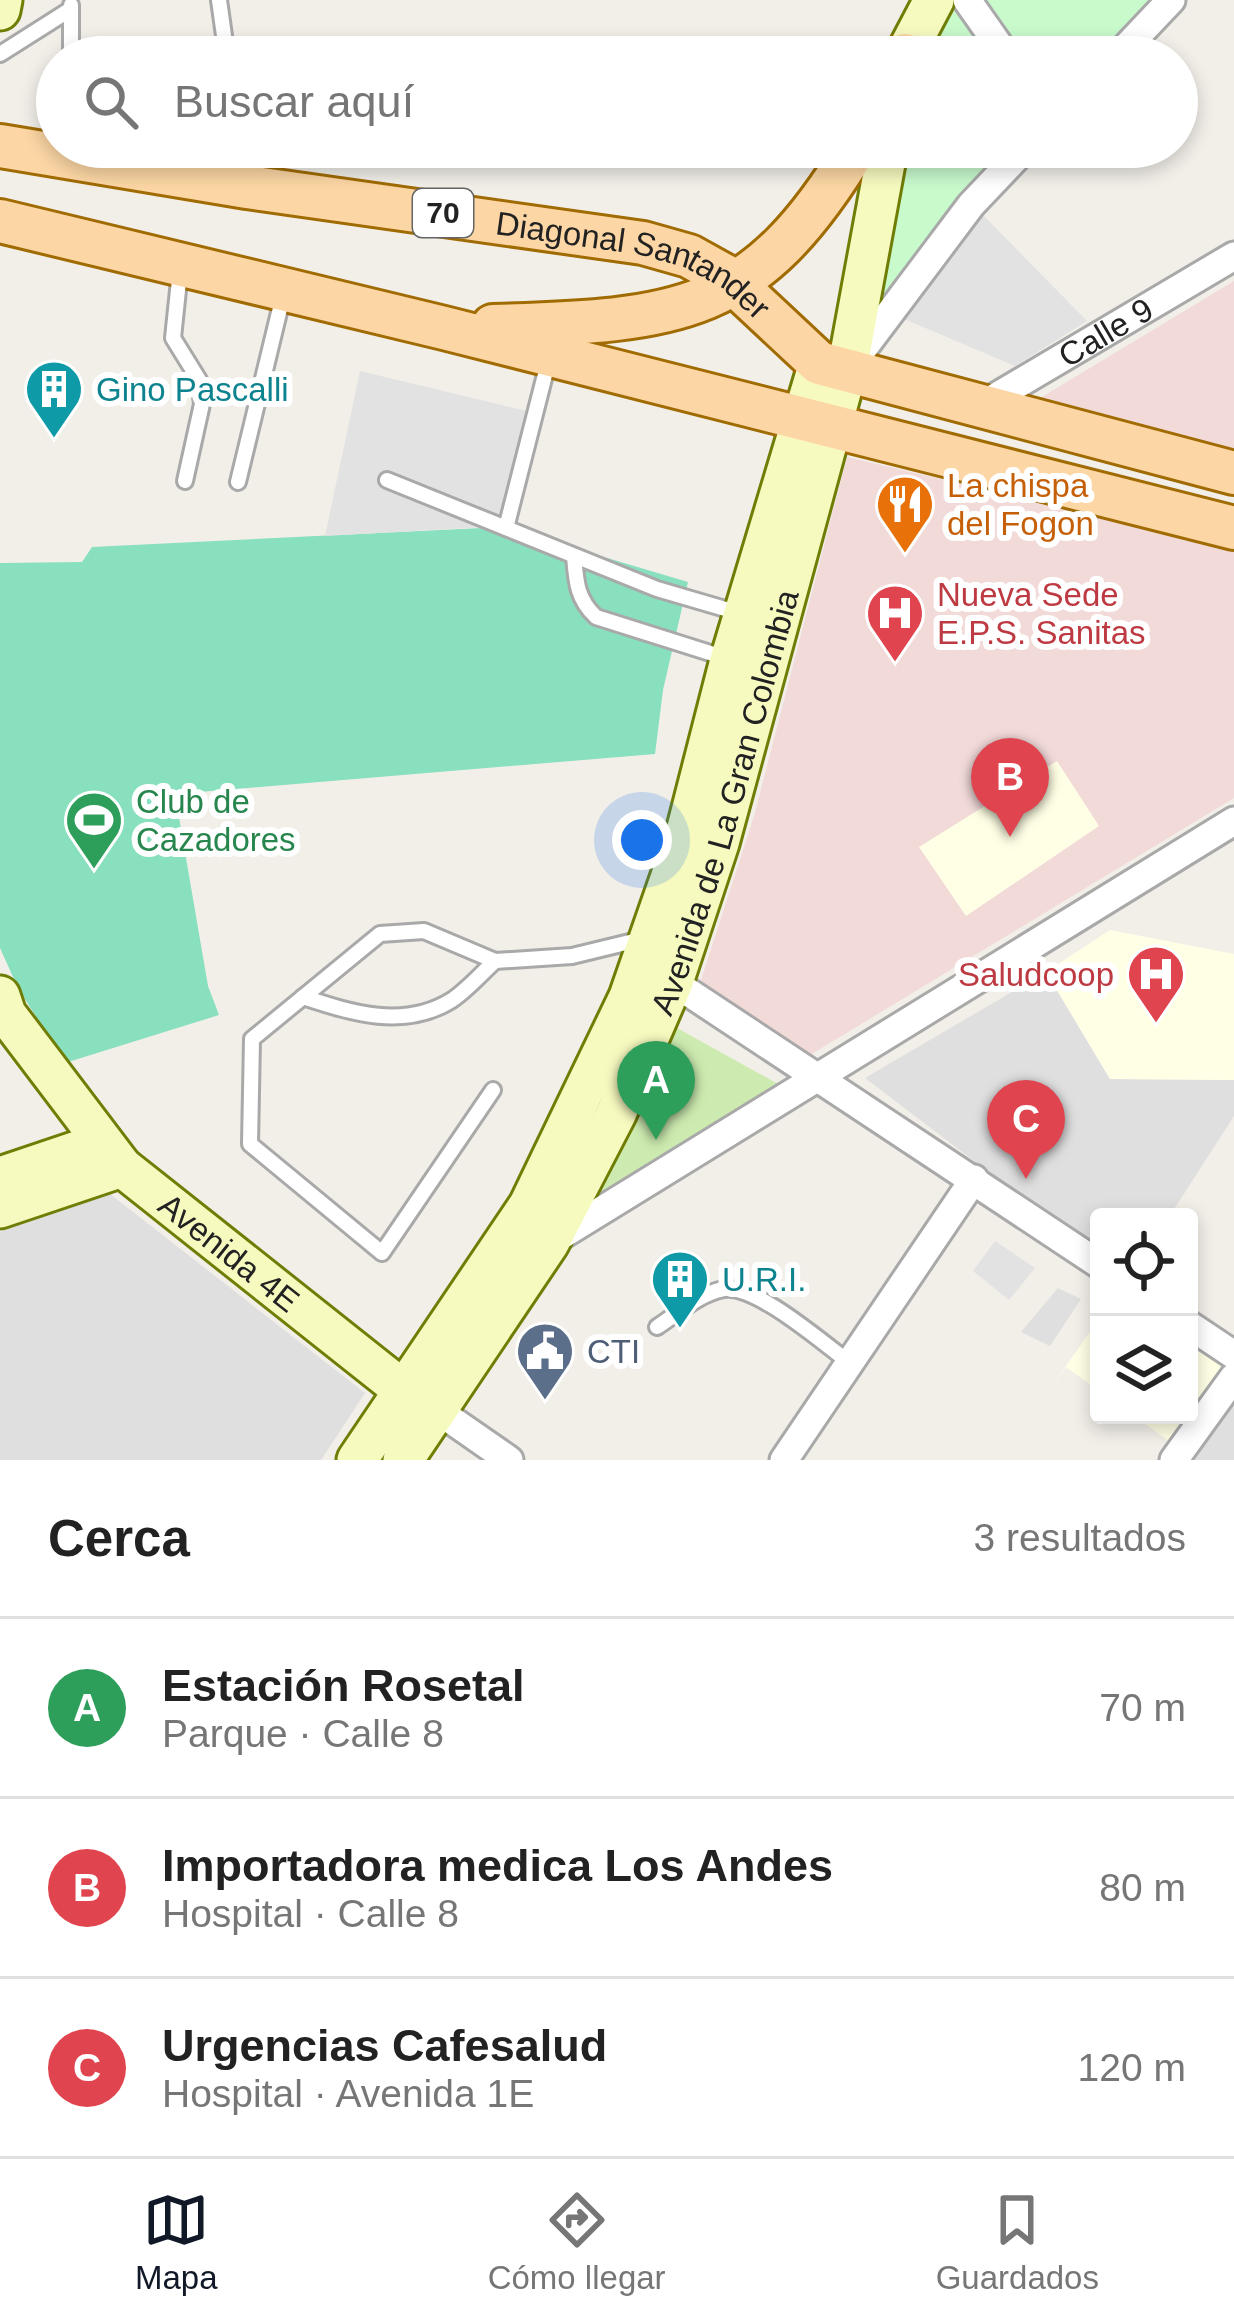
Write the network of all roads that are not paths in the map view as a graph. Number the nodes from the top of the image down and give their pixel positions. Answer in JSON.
{"nodes":[{"id":1,"x":2,"y":0,"type":"edge"},
{"id":2,"x":219,"y":0,"type":"edge"},
{"id":3,"x":934,"y":0,"type":"edge"},
{"id":4,"x":968,"y":0,"type":"edge"},
{"id":5,"x":1171,"y":0,"type":"edge"},
{"id":6,"x":71,"y":4,"type":"edge"},
{"id":7,"x":0,"y":10,"type":"edge"},
{"id":8,"x":71,"y":36,"type":"edge"},
{"id":9,"x":224,"y":36,"type":"edge"},
{"id":10,"x":915,"y":36,"type":"edge"},
{"id":11,"x":993,"y":36,"type":"edge"},
{"id":12,"x":1137,"y":36,"type":"edge"},
{"id":13,"x":0,"y":54,"type":"edge"},
{"id":14,"x":0,"y":146,"type":"edge"},
{"id":15,"x":36,"y":149,"type":"edge"},
{"id":16,"x":0,"y":165,"type":"edge"},
{"id":17,"x":246,"y":168,"type":"edge"},
{"id":18,"x":842,"y":168,"type":"edge"},
{"id":19,"x":883,"y":168,"type":"edge"},
{"id":20,"x":1006,"y":168,"type":"edge"},
{"id":21,"x":305,"y":194,"type":"junction"},
{"id":22,"x":0,"y":221,"type":"edge"},
{"id":23,"x":1234,"y":256,"type":"edge"},
{"id":24,"x":180,"y":266,"type":"junction"},
{"id":25,"x":736,"y":284,"type":"junction"},
{"id":26,"x":284,"y":291,"type":"junction"},
{"id":27,"x":444,"y":328,"type":"junction"},
{"id":28,"x":550,"y":355,"type":"junction"},
{"id":29,"x":833,"y":367,"type":"junction"},
{"id":30,"x":979,"y":407,"type":"junction"},
{"id":31,"x":817,"y":422,"type":"junction"},
{"id":32,"x":1234,"y":472,"type":"edge"},
{"id":33,"x":388,"y":480,"type":"dead end"},
{"id":34,"x":185,"y":481,"type":"dead end"},
{"id":35,"x":238,"y":482,"type":"dead end"},
{"id":36,"x":1234,"y":528,"type":"edge"},
{"id":37,"x":506,"y":529,"type":"junction"},
{"id":38,"x":574,"y":556,"type":"junction"},
{"id":39,"x":744,"y":614,"type":"junction"},
{"id":40,"x":730,"y":659,"type":"junction"},
{"id":41,"x":1234,"y":821,"type":"edge"},
{"id":42,"x":652,"y":937,"type":"junction"},
{"id":43,"x":495,"y":961,"type":"junction"},
{"id":44,"x":673,"y":982,"type":"junction"},
{"id":45,"x":0,"y":996,"type":"edge"},
{"id":46,"x":303,"y":997,"type":"junction"},
{"id":47,"x":820,"y":1078,"type":"junction"},
{"id":48,"x":493,"y":1090,"type":"dead end"},
{"id":49,"x":112,"y":1155,"type":"junction"},
{"id":50,"x":0,"y":1177,"type":"edge"},
{"id":51,"x":974,"y":1179,"type":"junction"},
{"id":52,"x":0,"y":1208,"type":"edge"},
{"id":53,"x":549,"y":1243,"type":"junction"},
{"id":54,"x":1090,"y":1258,"type":"edge"},
{"id":55,"x":657,"y":1328,"type":"dead end"},
{"id":56,"x":1198,"y":1330,"type":"edge"},
{"id":57,"x":1234,"y":1355,"type":"edge"},
{"id":58,"x":849,"y":1362,"type":"junction"},
{"id":59,"x":1234,"y":1377,"type":"edge"},
{"id":60,"x":403,"y":1390,"type":"junction"},
{"id":61,"x":437,"y":1410,"type":"junction"},
{"id":62,"x":356,"y":1460,"type":"edge"},
{"id":63,"x":403,"y":1460,"type":"edge"},
{"id":64,"x":509,"y":1460,"type":"edge"},
{"id":65,"x":784,"y":1460,"type":"edge"},
{"id":66,"x":1174,"y":1460,"type":"edge"}],
"edges":[{"from":1,"to":7,"type":"street"},
{"from":2,"to":9,"type":"lane"},
{"from":3,"to":10,"type":"street"},
{"from":4,"to":11,"type":"street"},
{"from":5,"to":12,"type":"street"},
{"from":6,"to":8,"type":"lane"},
{"from":6,"to":13,"type":"lane"},
{"from":14,"to":15,"type":"main road","name":"Diagonal Santander","number":"70"},
{"from":16,"to":21,"type":"main road"},
{"from":17,"to":21,"type":"main road","name":"Diagonal Santander","number":"70"},
{"from":18,"to":25,"type":"main road"},
{"from":19,"to":29,"type":"street","name":"Avenida de La Gran Colombia"},
{"from":20,"to":29,"type":"street"},
{"from":21,"to":25,"type":"main road","name":"Diagonal Santander","number":"70"},
{"from":22,"to":24,"type":"main road"},
{"from":23,"to":30,"type":"street","name":"Calle 9"},
{"from":24,"to":26,"type":"main road"},
{"from":24,"to":34,"type":"lane"},
{"from":25,"to":27,"type":"main road"},
{"from":25,"to":29,"type":"main road","name":"Diagonal Santander","number":"70"},
{"from":26,"to":27,"type":"main road"},
{"from":26,"to":35,"type":"lane"},
{"from":27,"to":28,"type":"main road"},
{"from":28,"to":31,"type":"main road"},
{"from":28,"to":37,"type":"lane"},
{"from":29,"to":30,"type":"main road","name":"Diagonal Santander","number":"70"},
{"from":29,"to":31,"type":"street","name":"Avenida de La Gran Colombia"},
{"from":30,"to":32,"type":"main road","name":"Diagonal Santander","number":"70"},
{"from":31,"to":36,"type":"main road"},
{"from":31,"to":39,"type":"street","name":"Avenida de La Gran Colombia"},
{"from":31,"to":44,"type":"street","name":"Avenida de La Gran Colombia"},
{"from":33,"to":37,"type":"lane"},
{"from":37,"to":38,"type":"lane"},
{"from":38,"to":39,"type":"lane"},
{"from":38,"to":40,"type":"lane"},
{"from":39,"to":40,"type":"street","name":"Avenida de La Gran Colombia"},
{"from":40,"to":42,"type":"street","name":"Avenida de La Gran Colombia"},
{"from":41,"to":47,"type":"street"},
{"from":42,"to":43,"type":"lane"},
{"from":42,"to":60,"type":"street","name":"Avenida de La Gran Colombia"},
{"from":43,"to":46,"type":"lane"},
{"from":43,"to":46,"type":"lane"},
{"from":44,"to":47,"type":"street"},
{"from":44,"to":53,"type":"street","name":"Avenida de La Gran Colombia"},
{"from":45,"to":49,"type":"street","name":"Avenida 4E"},
{"from":46,"to":48,"type":"lane"},
{"from":47,"to":51,"type":"street"},
{"from":47,"to":53,"type":"street"},
{"from":49,"to":50,"type":"street"},
{"from":49,"to":52,"type":"street"},
{"from":49,"to":60,"type":"street","name":"Avenida 4E"},
{"from":51,"to":54,"type":"street"},
{"from":51,"to":58,"type":"street"},
{"from":53,"to":61,"type":"street","name":"Avenida de La Gran Colombia"},
{"from":55,"to":58,"type":"lane"},
{"from":56,"to":57,"type":"street"},
{"from":58,"to":65,"type":"street"},
{"from":59,"to":66,"type":"street"},
{"from":60,"to":61,"type":"street","name":"Avenida 4E"},
{"from":60,"to":62,"type":"street","name":"Avenida de La Gran Colombia"},
{"from":61,"to":63,"type":"street","name":"Avenida de La Gran Colombia"},
{"from":61,"to":64,"type":"street","name":"Avenida 4E"}]}
